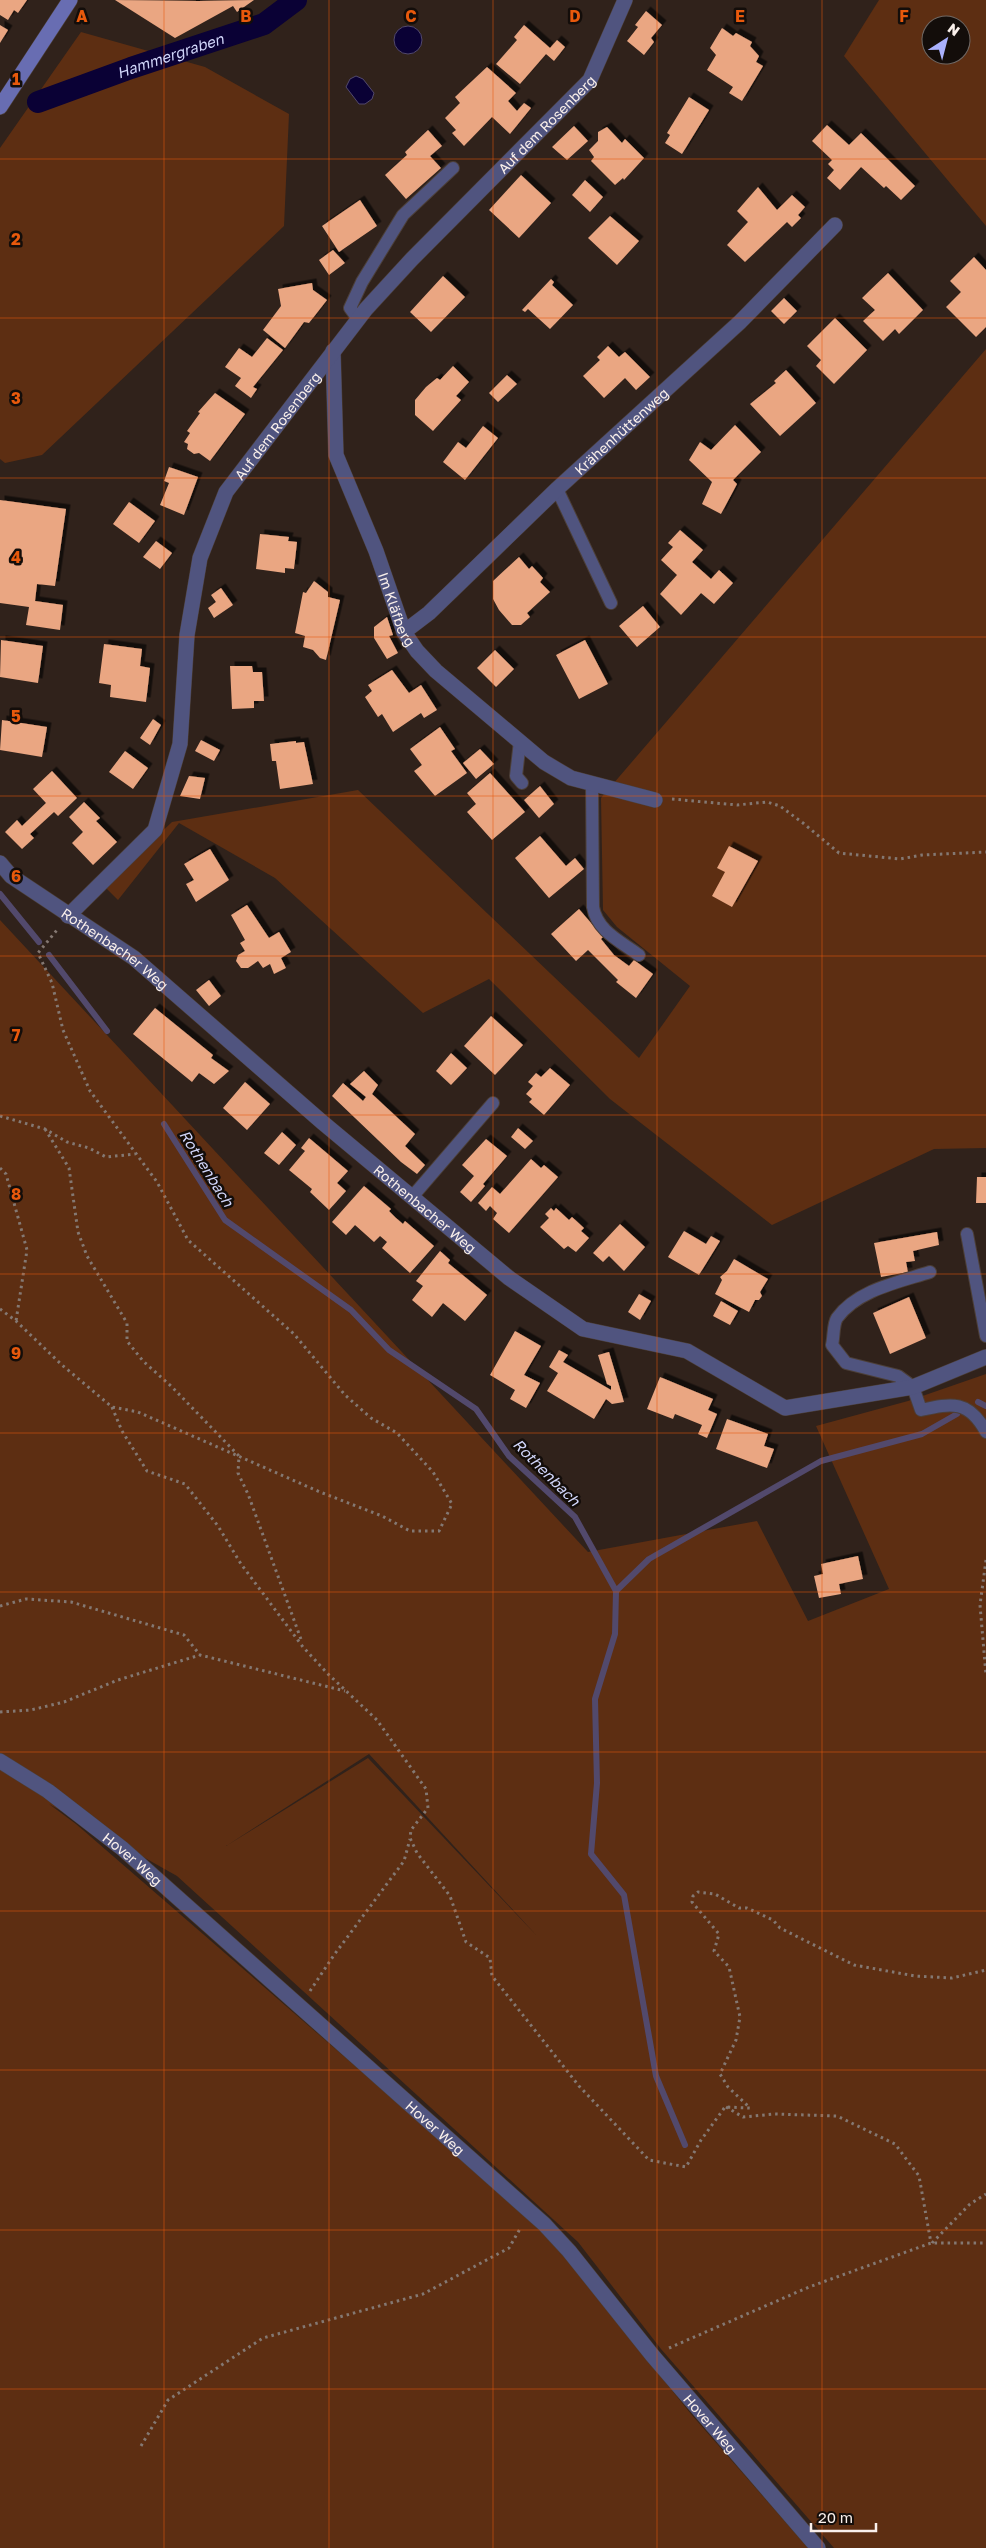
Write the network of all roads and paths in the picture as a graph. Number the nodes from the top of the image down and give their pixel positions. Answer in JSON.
{"nodes":[{"id":1,"x":70,"y":0,"type":"edge"},
{"id":2,"x":625,"y":0,"type":"edge"},
{"id":3,"x":0,"y":107,"type":"edge"},
{"id":4,"x":453,"y":168,"type":"dead end"},
{"id":5,"x":835,"y":225,"type":"dead end"},
{"id":6,"x":358,"y":319,"type":"junction"},
{"id":7,"x":333,"y":351,"type":"junction"},
{"id":8,"x":556,"y":489,"type":"junction"},
{"id":9,"x":611,"y":604,"type":"dead end"},
{"id":10,"x":404,"y":632,"type":"junction"},
{"id":11,"x":520,"y":741,"type":"junction"},
{"id":12,"x":519,"y":780,"type":"dead end"},
{"id":13,"x":592,"y":785,"type":"junction"},
{"id":14,"x":655,"y":800,"type":"joint"},
{"id":15,"x":986,"y":852,"type":"edge"},
{"id":16,"x":0,"y":864,"type":"edge"},
{"id":17,"x":68,"y":916,"type":"junction"},
{"id":18,"x":639,"y":955,"type":"dead end"},
{"id":19,"x":493,"y":1103,"type":"dead end"},
{"id":20,"x":0,"y":1116,"type":"edge"},
{"id":21,"x":45,"y":1130,"type":"junction"},
{"id":22,"x":135,"y":1154,"type":"junction"},
{"id":23,"x":0,"y":1168,"type":"edge"},
{"id":24,"x":412,"y":1197,"type":"junction"},
{"id":25,"x":967,"y":1234,"type":"dead end"},
{"id":26,"x":930,"y":1272,"type":"dead end"},
{"id":27,"x":0,"y":1309,"type":"edge"},
{"id":28,"x":16,"y":1321,"type":"junction"},
{"id":29,"x":986,"y":1336,"type":"edge"},
{"id":30,"x":986,"y":1357,"type":"edge"},
{"id":31,"x":913,"y":1387,"type":"junction"},
{"id":32,"x":112,"y":1407,"type":"junction"},
{"id":33,"x":986,"y":1432,"type":"edge"},
{"id":34,"x":238,"y":1456,"type":"junction"},
{"id":35,"x":986,"y":1560,"type":"edge"},
{"id":36,"x":0,"y":1606,"type":"edge"},
{"id":37,"x":304,"y":1647,"type":"junction"},
{"id":38,"x":200,"y":1655,"type":"junction"},
{"id":39,"x":986,"y":1675,"type":"edge"},
{"id":40,"x":346,"y":1691,"type":"junction"},
{"id":41,"x":0,"y":1712,"type":"edge"},
{"id":42,"x":0,"y":1761,"type":"edge"},
{"id":43,"x":410,"y":1838,"type":"junction"},
{"id":44,"x":986,"y":1970,"type":"edge"},
{"id":45,"x":301,"y":2007,"type":"junction"},
{"id":46,"x":725,"y":2107,"type":"junction"},
{"id":47,"x":986,"y":2194,"type":"edge"},
{"id":48,"x":522,"y":2204,"type":"junction"},
{"id":49,"x":931,"y":2243,"type":"junction"},
{"id":50,"x":986,"y":2243,"type":"edge"},
{"id":51,"x":652,"y":2355,"type":"junction"},
{"id":52,"x":141,"y":2446,"type":"dead end"},
{"id":53,"x":818,"y":2548,"type":"edge"}],
"edges":[{"from":1,"to":3,"type":"main road"},
{"from":2,"to":6,"type":"street","name":"Auf dem Rosenberg"},
{"from":4,"to":6,"type":"lane"},
{"from":5,"to":8,"type":"street","name":"Krähenhüttenweg"},
{"from":6,"to":7,"type":"street","name":"Auf dem Rosenberg"},
{"from":7,"to":10,"type":"street","name":"Im Kläfberg"},
{"from":7,"to":17,"type":"street","name":"Auf dem Rosenberg"},
{"from":8,"to":9,"type":"lane"},
{"from":8,"to":10,"type":"street","name":"Krähenhüttenweg"},
{"from":10,"to":11,"type":"street","name":"Im Kläfberg"},
{"from":11,"to":12,"type":"lane"},
{"from":11,"to":13,"type":"street","name":"Im Kläfberg"},
{"from":13,"to":14,"type":"street","name":"Im Kläfberg"},
{"from":13,"to":18,"type":"lane"},
{"from":14,"to":15,"type":"path"},
{"from":16,"to":17,"type":"street","name":"Rothenbacher Weg"},
{"from":17,"to":22,"type":"path"},
{"from":17,"to":24,"type":"street","name":"Rothenbacher Weg"},
{"from":19,"to":24,"type":"lane"},
{"from":20,"to":21,"type":"path"},
{"from":21,"to":22,"type":"path"},
{"from":21,"to":34,"type":"path"},
{"from":22,"to":34,"type":"path"},
{"from":23,"to":28,"type":"path"},
{"from":24,"to":31,"type":"street","name":"Rothenbacher Weg"},
{"from":25,"to":29,"type":"lane"},
{"from":26,"to":31,"type":"lane"},
{"from":27,"to":28,"type":"path"},
{"from":28,"to":32,"type":"path"},
{"from":30,"to":31,"type":"street","name":"Rothenbacher Weg"},
{"from":31,"to":33,"type":"lane"},
{"from":32,"to":34,"type":"path"},
{"from":32,"to":37,"type":"path"},
{"from":34,"to":37,"type":"path"},
{"from":35,"to":39,"type":"path"},
{"from":36,"to":38,"type":"path"},
{"from":37,"to":40,"type":"path"},
{"from":38,"to":40,"type":"path"},
{"from":38,"to":41,"type":"path"},
{"from":40,"to":43,"type":"path"},
{"from":42,"to":45,"type":"street","name":"Hover Weg"},
{"from":43,"to":45,"type":"path"},
{"from":43,"to":46,"type":"path"},
{"from":44,"to":46,"type":"path"},
{"from":45,"to":48,"type":"street","name":"Hover Weg"},
{"from":46,"to":49,"type":"path"},
{"from":47,"to":49,"type":"path"},
{"from":48,"to":51,"type":"street","name":"Hover Weg"},
{"from":48,"to":52,"type":"path"},
{"from":49,"to":50,"type":"path"},
{"from":49,"to":51,"type":"path"},
{"from":51,"to":53,"type":"street","name":"Hover Weg"}]}
